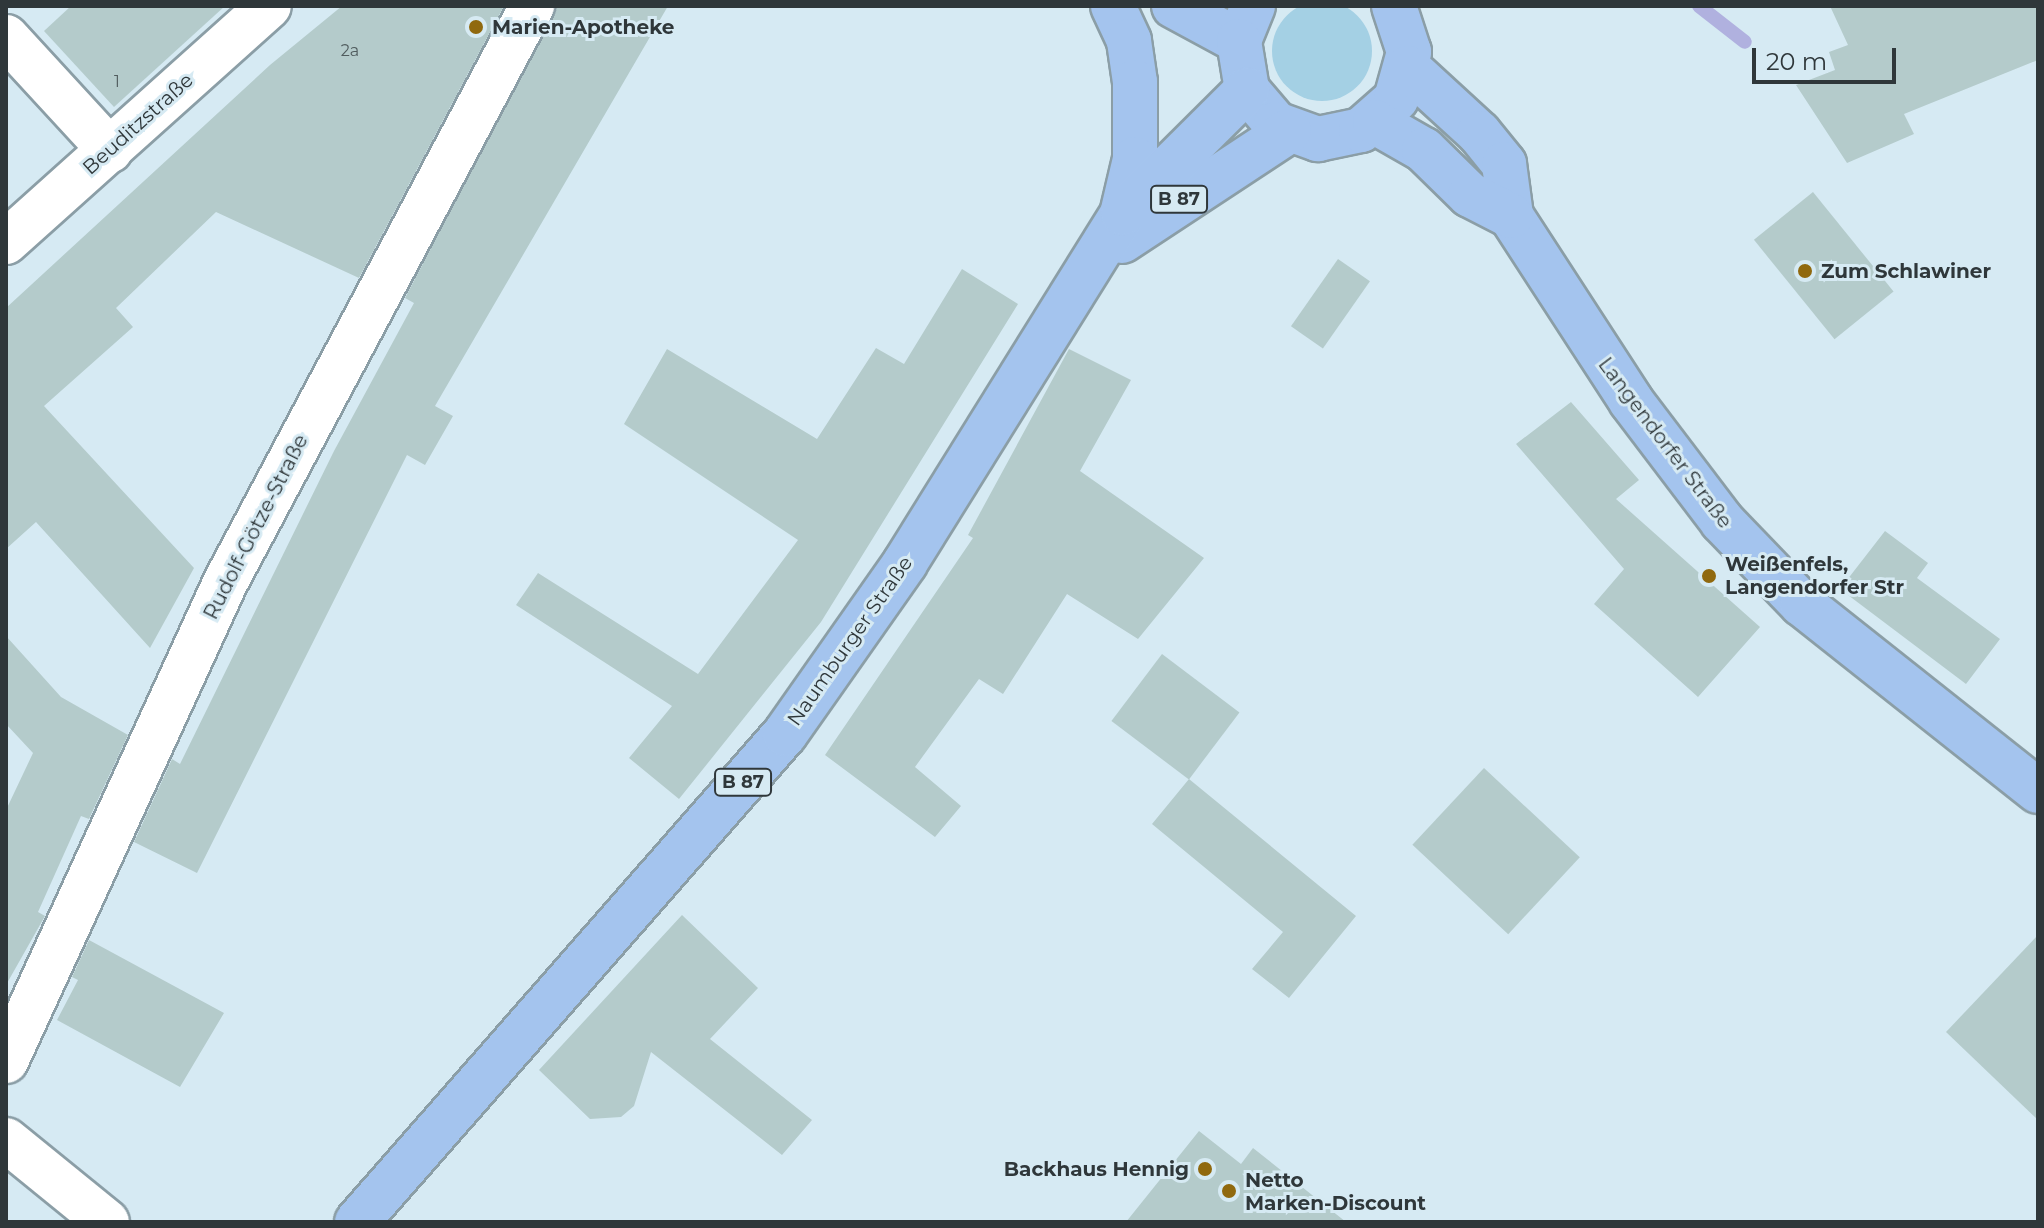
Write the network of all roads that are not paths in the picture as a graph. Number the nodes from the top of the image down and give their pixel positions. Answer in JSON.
{"nodes":[{"id":1,"x":269,"y":6,"type":"edge"},
{"id":2,"x":532,"y":6,"type":"edge"},
{"id":3,"x":1113,"y":6,"type":"edge"},
{"id":4,"x":1174,"y":6,"type":"edge"},
{"id":5,"x":1399,"y":8,"type":"edge"},
{"id":6,"x":1246,"y":24,"type":"edge"},
{"id":7,"x":6,"y":37,"type":"edge"},
{"id":8,"x":1408,"y":68,"type":"junction"},
{"id":9,"x":1247,"y":90,"type":"junction"},
{"id":10,"x":1375,"y":122,"type":"junction"},
{"id":11,"x":1289,"y":131,"type":"junction"},
{"id":12,"x":110,"y":150,"type":"junction"},
{"id":13,"x":1123,"y":213,"type":"junction"},
{"id":14,"x":1511,"y":216,"type":"junction"},
{"id":15,"x":6,"y":242,"type":"edge"},
{"id":16,"x":1079,"y":280,"type":"junction"},
{"id":17,"x":2038,"y":791,"type":"edge"},
{"id":18,"x":6,"y":1061,"type":"edge"},
{"id":19,"x":6,"y":1140,"type":"edge"},
{"id":20,"x":107,"y":1222,"type":"edge"},
{"id":21,"x":357,"y":1222,"type":"edge"}],
"edges":[{"from":1,"to":12,"type":"street","name":"Beuditzstraße"},
{"from":2,"to":18,"type":"street","name":"Rudolf-Götze-Straße"},
{"from":3,"to":13,"type":"main road"},
{"from":4,"to":6,"type":"main road"},
{"from":5,"to":8,"type":"main road"},
{"from":6,"to":9,"type":"main road"},
{"from":7,"to":12,"type":"street"},
{"from":8,"to":10,"type":"main road"},
{"from":8,"to":14,"type":"main road","name":"Langendorfer Straße"},
{"from":9,"to":11,"type":"main road"},
{"from":9,"to":13,"type":"main road","number":"B 87"},
{"from":10,"to":11,"type":"main road"},
{"from":10,"to":14,"type":"main road","name":"Langendorfer Straße"},
{"from":11,"to":16,"type":"main road","number":"B 87"},
{"from":12,"to":15,"type":"street","name":"Beuditzstraße"},
{"from":13,"to":16,"type":"main road","number":"B 87"},
{"from":14,"to":17,"type":"main road","name":"Langendorfer Straße"},
{"from":16,"to":21,"type":"main road","name":"Naumburger Straße","number":"B 87"},
{"from":19,"to":20,"type":"street"}]}
